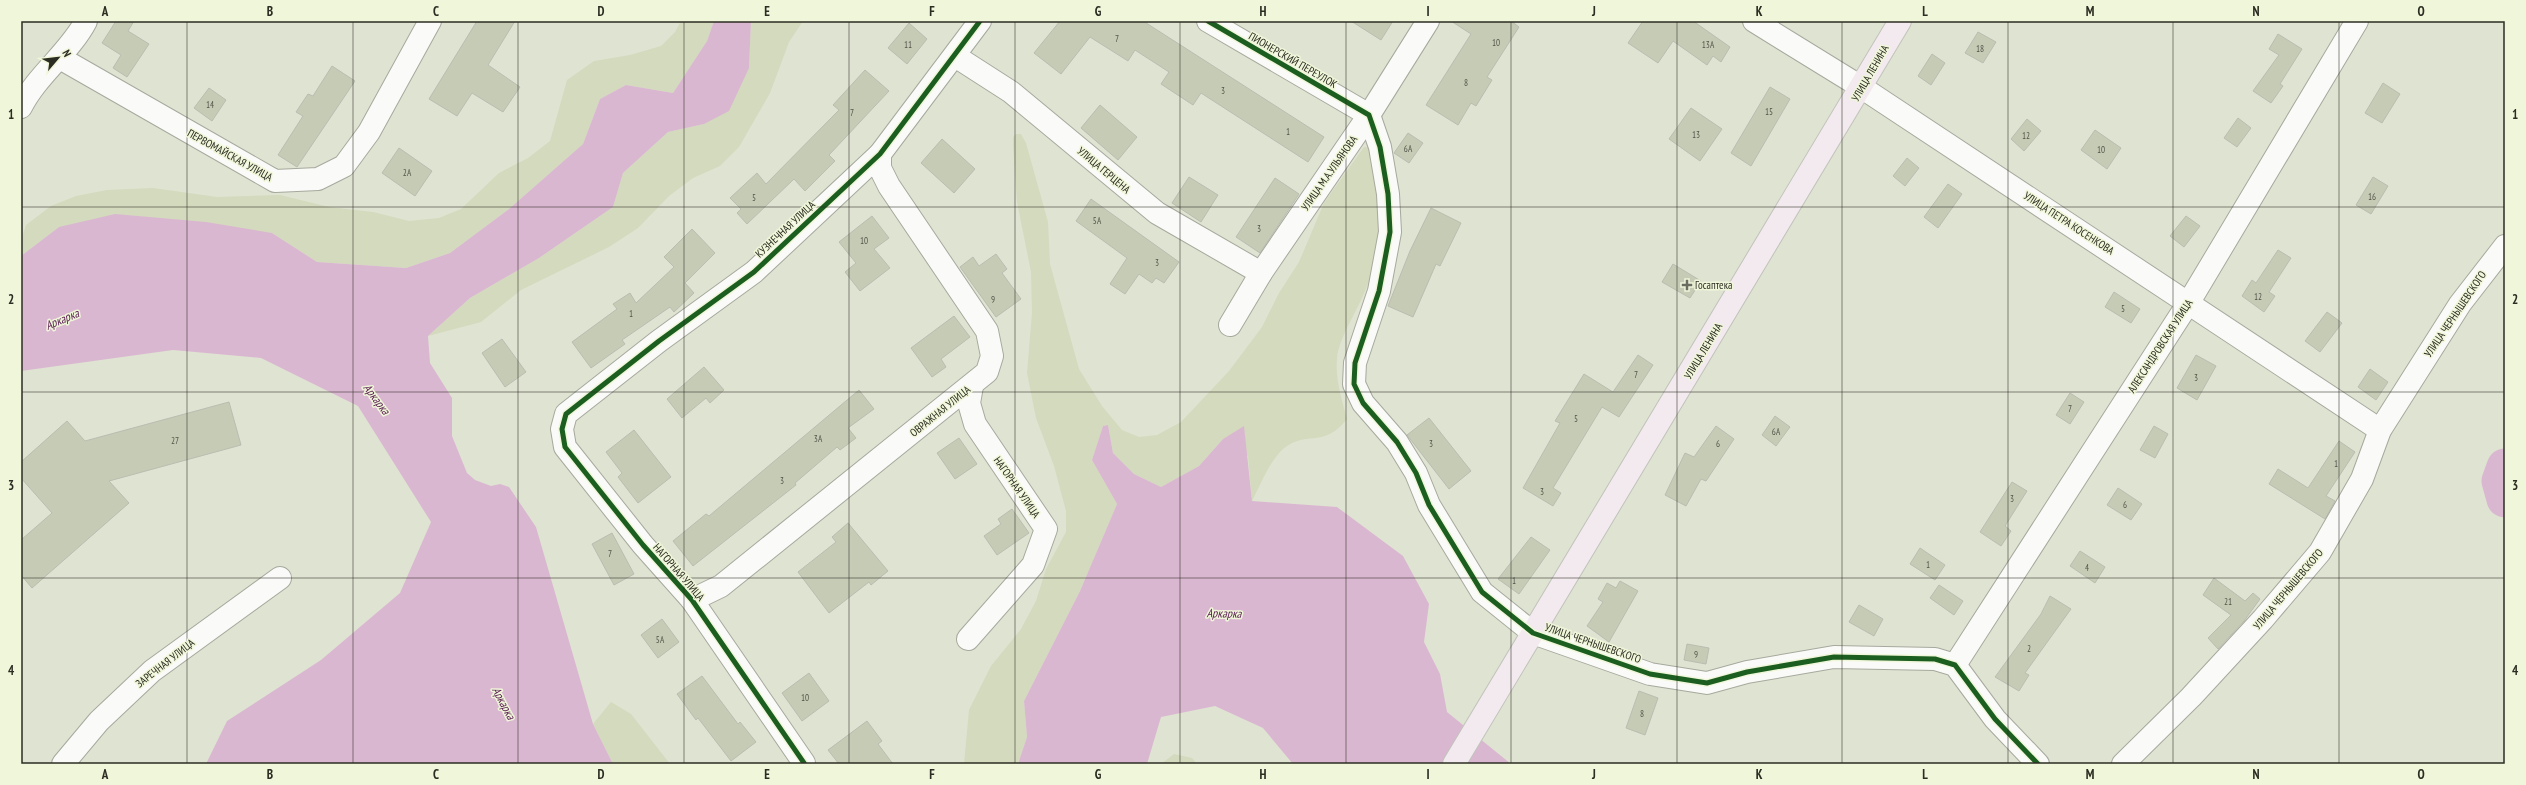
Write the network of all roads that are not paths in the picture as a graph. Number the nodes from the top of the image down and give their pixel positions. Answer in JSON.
{"nodes":[{"id":1,"x":430,"y":21,"type":"edge"},
{"id":2,"x":980,"y":21,"type":"edge"},
{"id":3,"x":1208,"y":21,"type":"edge"},
{"id":4,"x":1428,"y":21,"type":"edge"},
{"id":5,"x":1754,"y":21,"type":"edge"},
{"id":6,"x":1900,"y":21,"type":"edge"},
{"id":7,"x":2357,"y":21,"type":"edge"},
{"id":8,"x":81,"y":23,"type":"edge"},
{"id":9,"x":956,"y":56,"type":"junction"},
{"id":10,"x":60,"y":58,"type":"junction"},
{"id":11,"x":1861,"y":87,"type":"junction"},
{"id":12,"x":21,"y":107,"type":"edge"},
{"id":13,"x":1369,"y":116,"type":"junction"},
{"id":14,"x":880,"y":154,"type":"junction"},
{"id":15,"x":2505,"y":246,"type":"edge"},
{"id":16,"x":1261,"y":273,"type":"junction"},
{"id":17,"x":2189,"y":302,"type":"junction"},
{"id":18,"x":1230,"y":325,"type":"dead end"},
{"id":19,"x":972,"y":386,"type":"junction"},
{"id":20,"x":566,"y":414,"type":"joint"},
{"id":21,"x":2380,"y":430,"type":"junction"},
{"id":22,"x":280,"y":578,"type":"dead end"},
{"id":23,"x":692,"y":600,"type":"junction"},
{"id":24,"x":1533,"y":633,"type":"junction"},
{"id":25,"x":968,"y":639,"type":"dead end"},
{"id":26,"x":1955,"y":665,"type":"junction"},
{"id":27,"x":804,"y":763,"type":"edge"},
{"id":28,"x":63,"y":764,"type":"edge"},
{"id":29,"x":1454,"y":764,"type":"edge"},
{"id":30,"x":2038,"y":764,"type":"edge"},
{"id":31,"x":2123,"y":764,"type":"edge"}],
"edges":[{"from":1,"to":10,"type":"street","name":"ПЕРВОМАЙСКАЯ УЛИЦА"},
{"from":2,"to":9,"type":"street","name":"КУЗНЕЧНАЯ УЛИЦА"},
{"from":3,"to":13,"type":"street","name":"ПИОНЕРСКИЙ ПЕРЕУЛОК"},
{"from":4,"to":13,"type":"street","name":"УЛИЦА М.А.УЛЬЯНОВА"},
{"from":5,"to":11,"type":"street","name":"УЛИЦА ПЕТРА КОСЕНКОВА"},
{"from":6,"to":11,"type":"main road","name":"УЛИЦА ЛЕНИНА"},
{"from":7,"to":17,"type":"street","name":"АЛЕКСАНДРОВСКАЯ УЛИЦА"},
{"from":8,"to":10,"type":"street"},
{"from":9,"to":14,"type":"street","name":"КУЗНЕЧНАЯ УЛИЦА"},
{"from":9,"to":16,"type":"street","name":"УЛИЦА ГЕРЦЕНА"},
{"from":10,"to":12,"type":"street"},
{"from":11,"to":17,"type":"street","name":"УЛИЦА ПЕТРА КОСЕНКОВА"},
{"from":11,"to":24,"type":"main road","name":"УЛИЦА ЛЕНИНА"},
{"from":13,"to":16,"type":"street","name":"УЛИЦА М.А.УЛЬЯНОВА"},
{"from":13,"to":24,"type":"street","name":"УЛИЦА ЧЕРНЫШЕВСКОГО"},
{"from":14,"to":19,"type":"street","name":"ОВРАЖНАЯ УЛИЦА"},
{"from":14,"to":20,"type":"street","name":"КУЗНЕЧНАЯ УЛИЦА"},
{"from":15,"to":21,"type":"street","name":"УЛИЦА ЧЕРНЫШЕВСКОГО"},
{"from":16,"to":18,"type":"street","name":"УЛИЦА М.А.УЛЬЯНОВА"},
{"from":17,"to":21,"type":"street","name":"УЛИЦА ПЕТРА КОСЕНКОВА"},
{"from":17,"to":26,"type":"street","name":"АЛЕКСАНДРОВСКАЯ УЛИЦА"},
{"from":19,"to":23,"type":"street","name":"ОВРАЖНАЯ УЛИЦА"},
{"from":19,"to":25,"type":"street","name":"НАГОРНАЯ УЛИЦА"},
{"from":20,"to":23,"type":"street","name":"НАГОРНАЯ УЛИЦА"},
{"from":21,"to":31,"type":"street","name":"УЛИЦА ЧЕРНЫШЕВСКОГО"},
{"from":22,"to":28,"type":"street","name":"ЗАРЕЧНАЯ УЛИЦА"},
{"from":23,"to":27,"type":"street","name":"НАГОРНАЯ УЛИЦА"},
{"from":24,"to":26,"type":"street","name":"УЛИЦА ЧЕРНЫШЕВСКОГО"},
{"from":24,"to":29,"type":"main road","name":"УЛИЦА ЛЕНИНА"},
{"from":26,"to":30,"type":"street"}]}
